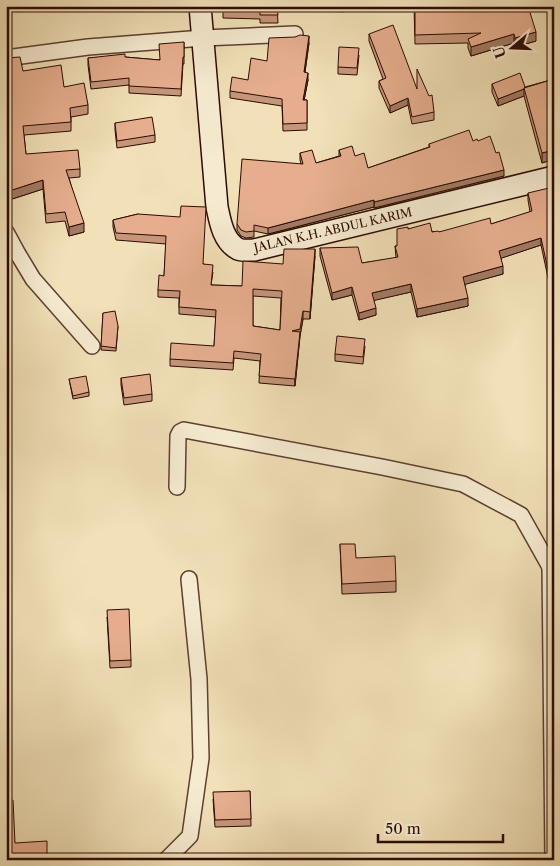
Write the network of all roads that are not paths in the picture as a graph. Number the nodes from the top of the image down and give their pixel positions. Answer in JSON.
{"nodes":[{"id":1,"x":200,"y":6,"type":"edge"},
{"id":2,"x":295,"y":34,"type":"dead end"},
{"id":3,"x":203,"y":38,"type":"junction"},
{"id":4,"x":6,"y":58,"type":"edge"},
{"id":5,"x":554,"y":177,"type":"edge"},
{"id":6,"x":6,"y":232,"type":"edge"},
{"id":7,"x":92,"y":346,"type":"dead end"},
{"id":8,"x":177,"y":488,"type":"dead end"},
{"id":9,"x":552,"y":569,"type":"edge"},
{"id":10,"x":189,"y":579,"type":"dead end"},
{"id":11,"x":166,"y":860,"type":"edge"},
{"id":12,"x":553,"y":860,"type":"edge"}],
"edges":[{"from":1,"to":3,"type":"street","name":"JALAN K.H. ABDUL KARIM"},
{"from":2,"to":3,"type":"street"},
{"from":3,"to":4,"type":"street"},
{"from":3,"to":5,"type":"street","name":"JALAN K.H. ABDUL KARIM"},
{"from":6,"to":7,"type":"street"},
{"from":8,"to":9,"type":"street"},
{"from":9,"to":12,"type":"street"},
{"from":10,"to":11,"type":"street"}]}
